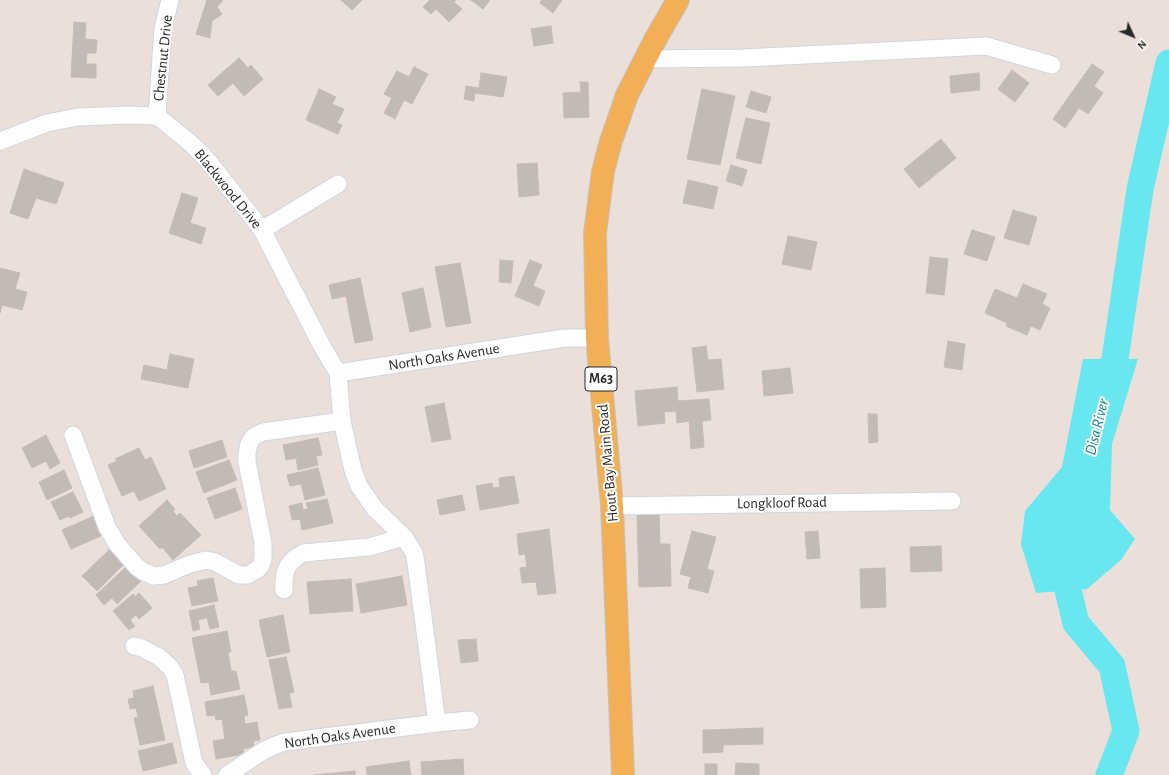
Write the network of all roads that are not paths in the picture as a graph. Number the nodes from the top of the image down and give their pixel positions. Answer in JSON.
{"nodes":[{"id":1,"x":170,"y":0,"type":"edge"},
{"id":2,"x":678,"y":0,"type":"edge"},
{"id":3,"x":646,"y":59,"type":"junction"},
{"id":4,"x":1052,"y":65,"type":"dead end"},
{"id":5,"x":157,"y":116,"type":"junction"},
{"id":6,"x":0,"y":141,"type":"edge"},
{"id":7,"x":338,"y":184,"type":"dead end"},
{"id":8,"x":262,"y":230,"type":"junction"},
{"id":9,"x":598,"y":338,"type":"junction"},
{"id":10,"x":338,"y":373,"type":"junction"},
{"id":11,"x":342,"y":421,"type":"junction"},
{"id":12,"x":73,"y":435,"type":"dead end"},
{"id":13,"x":952,"y":501,"type":"dead end"},
{"id":14,"x":612,"y":506,"type":"junction"},
{"id":15,"x":404,"y":537,"type":"junction"},
{"id":16,"x":284,"y":590,"type":"dead end"},
{"id":17,"x":134,"y":646,"type":"dead end"},
{"id":18,"x":470,"y":720,"type":"dead end"},
{"id":19,"x":437,"y":723,"type":"junction"},
{"id":20,"x":203,"y":775,"type":"edge"},
{"id":21,"x":227,"y":775,"type":"edge"},
{"id":22,"x":623,"y":775,"type":"edge"}],
"edges":[{"from":1,"to":5,"type":"street","name":"Chestnut Drive"},
{"from":2,"to":3,"type":"main road","name":"Hout Bay Main Road","number":"M63"},
{"from":3,"to":4,"type":"street"},
{"from":3,"to":9,"type":"main road","name":"Hout Bay Main Road","number":"M63"},
{"from":5,"to":6,"type":"street"},
{"from":5,"to":8,"type":"street","name":"Blackwood Drive"},
{"from":7,"to":8,"type":"street"},
{"from":8,"to":10,"type":"street","name":"Blackwood Drive"},
{"from":9,"to":10,"type":"street","name":"North Oaks Avenue"},
{"from":9,"to":14,"type":"main road","name":"Hout Bay Main Road","number":"M63"},
{"from":10,"to":11,"type":"street"},
{"from":11,"to":12,"type":"street"},
{"from":11,"to":15,"type":"street"},
{"from":13,"to":14,"type":"street","name":"Longkloof Road"},
{"from":14,"to":22,"type":"main road","name":"Hout Bay Main Road","number":"M63"},
{"from":15,"to":16,"type":"street"},
{"from":15,"to":19,"type":"street"},
{"from":17,"to":20,"type":"street"},
{"from":18,"to":19,"type":"street","name":"North Oaks Avenue"},
{"from":19,"to":21,"type":"street","name":"North Oaks Avenue"}]}
